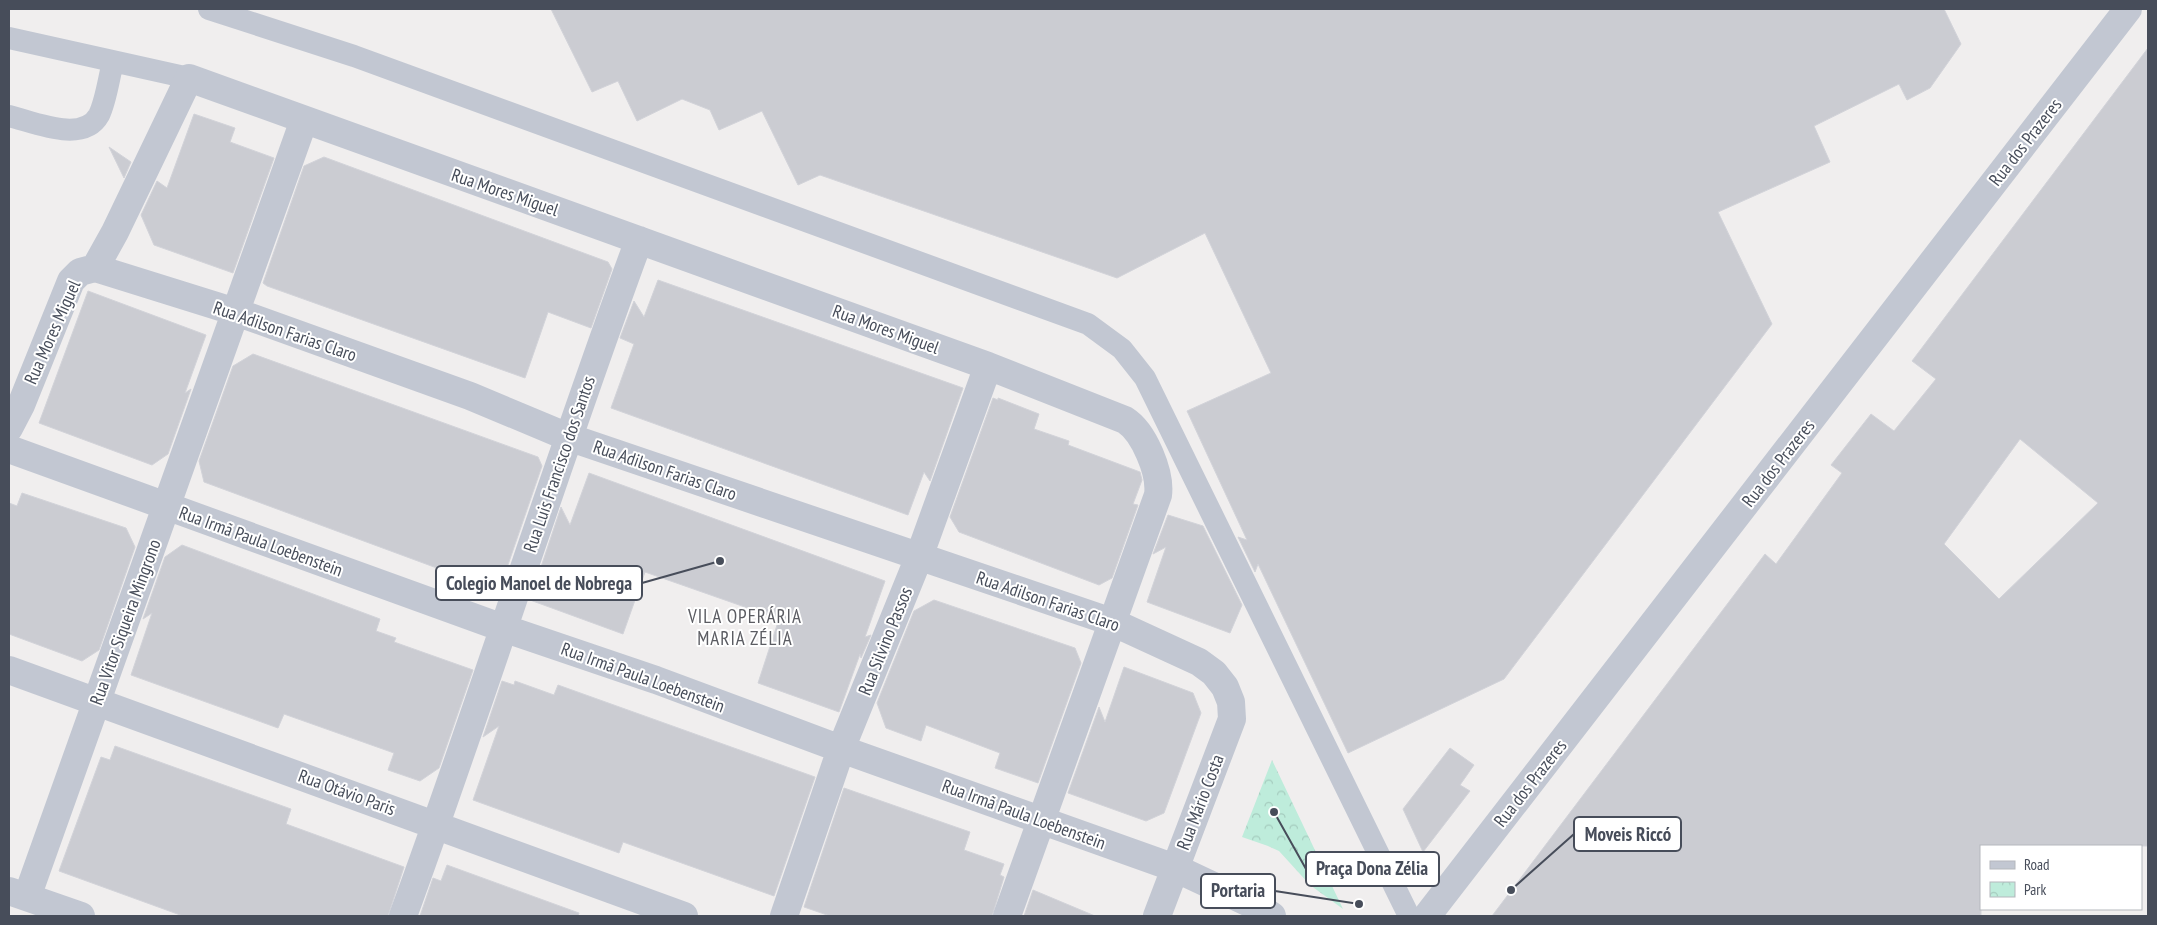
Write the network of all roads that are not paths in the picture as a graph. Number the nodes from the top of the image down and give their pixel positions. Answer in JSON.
{"nodes":[{"id":1,"x":209,"y":9,"type":"edge"},
{"id":2,"x":2128,"y":9,"type":"edge"},
{"id":3,"x":9,"y":38,"type":"edge"},
{"id":4,"x":113,"y":62,"type":"junction"},
{"id":5,"x":189,"y":78,"type":"junction"},
{"id":6,"x":9,"y":116,"type":"edge"},
{"id":7,"x":304,"y":120,"type":"junction"},
{"id":8,"x":639,"y":240,"type":"junction"},
{"id":9,"x":96,"y":268,"type":"junction"},
{"id":10,"x":236,"y":312,"type":"junction"},
{"id":11,"x":988,"y":366,"type":"junction"},
{"id":12,"x":9,"y":428,"type":"edge"},
{"id":13,"x":568,"y":437,"type":"junction"},
{"id":14,"x":9,"y":449,"type":"edge"},
{"id":15,"x":166,"y":506,"type":"junction"},
{"id":16,"x":919,"y":557,"type":"junction"},
{"id":17,"x":1112,"y":622,"type":"junction"},
{"id":18,"x":503,"y":628,"type":"junction"},
{"id":19,"x":9,"y":670,"type":"edge"},
{"id":20,"x":1225,"y":687,"type":"joint"},
{"id":21,"x":96,"y":702,"type":"junction"},
{"id":22,"x":841,"y":749,"type":"junction"},
{"id":23,"x":1041,"y":820,"type":"junction"},
{"id":24,"x":436,"y":825,"type":"junction"},
{"id":25,"x":1175,"y":868,"type":"junction"},
{"id":26,"x":18,"y":894,"type":"edge"},
{"id":27,"x":81,"y":916,"type":"edge"},
{"id":28,"x":403,"y":916,"type":"edge"},
{"id":29,"x":684,"y":916,"type":"edge"},
{"id":30,"x":784,"y":916,"type":"edge"},
{"id":31,"x":1007,"y":916,"type":"edge"},
{"id":32,"x":1157,"y":916,"type":"edge"},
{"id":33,"x":1272,"y":916,"type":"edge"},
{"id":34,"x":1409,"y":916,"type":"edge"},
{"id":35,"x":1427,"y":916,"type":"edge"}],
"edges":[{"from":1,"to":34,"type":"lane"},
{"from":2,"to":35,"type":"street","name":"Rua dos Prazeres"},
{"from":3,"to":4,"type":"lane"},
{"from":4,"to":5,"type":"lane"},
{"from":4,"to":6,"type":"lane"},
{"from":5,"to":7,"type":"street","name":"Rua Mores Miguel"},
{"from":5,"to":9,"type":"street","name":"Rua Mores Miguel"},
{"from":7,"to":8,"type":"street","name":"Rua Mores Miguel"},
{"from":7,"to":10,"type":"street","name":"Rua Vitor Siqueira Mingrono"},
{"from":8,"to":11,"type":"street","name":"Rua Mores Miguel"},
{"from":8,"to":13,"type":"street","name":"Rua Luis Francisco dos Santos"},
{"from":9,"to":10,"type":"street","name":"Rua Adilson Farias Claro"},
{"from":9,"to":12,"type":"street","name":"Rua Mores Miguel"},
{"from":10,"to":13,"type":"street","name":"Rua Adilson Farias Claro"},
{"from":10,"to":15,"type":"street","name":"Rua Vitor Siqueira Mingrono"},
{"from":11,"to":16,"type":"street","name":"Rua Silvino Passos"},
{"from":11,"to":17,"type":"street","name":"Rua Mores Miguel"},
{"from":13,"to":16,"type":"street","name":"Rua Adilson Farias Claro"},
{"from":13,"to":18,"type":"street","name":"Rua Luis Francisco dos Santos"},
{"from":14,"to":15,"type":"street","name":"Rua Irmã Paula Loebenstein"},
{"from":15,"to":18,"type":"street","name":"Rua Irmã Paula Loebenstein"},
{"from":15,"to":21,"type":"street","name":"Rua Vitor Siqueira Mingrono"},
{"from":16,"to":17,"type":"street","name":"Rua Adilson Farias Claro"},
{"from":16,"to":22,"type":"street","name":"Rua Silvino Passos"},
{"from":17,"to":20,"type":"street","name":"Rua Adilson Farias Claro"},
{"from":17,"to":23,"type":"street"},
{"from":18,"to":22,"type":"street","name":"Rua Irmã Paula Loebenstein"},
{"from":18,"to":24,"type":"street","name":"Rua Luis Francisco dos Santos"},
{"from":19,"to":21,"type":"street","name":"Rua Otávio Paris"},
{"from":20,"to":25,"type":"street","name":"Rua Mário Costa"},
{"from":21,"to":24,"type":"street","name":"Rua Otávio Paris"},
{"from":21,"to":26,"type":"street","name":"Rua Vitor Siqueira Mingrono"},
{"from":22,"to":23,"type":"street","name":"Rua Irmã Paula Loebenstein"},
{"from":22,"to":30,"type":"street","name":"Rua Silvino Passos"},
{"from":23,"to":25,"type":"street","name":"Rua Irmã Paula Loebenstein"},
{"from":23,"to":31,"type":"street"},
{"from":24,"to":28,"type":"street","name":"Rua Luis Francisco dos Santos"},
{"from":24,"to":29,"type":"street","name":"Rua Otávio Paris"},
{"from":25,"to":32,"type":"street","name":"Rua Mário Costa"},
{"from":25,"to":33,"type":"street","name":"Rua Irmã Paula Loebenstein"},
{"from":26,"to":27,"type":"street"}]}
